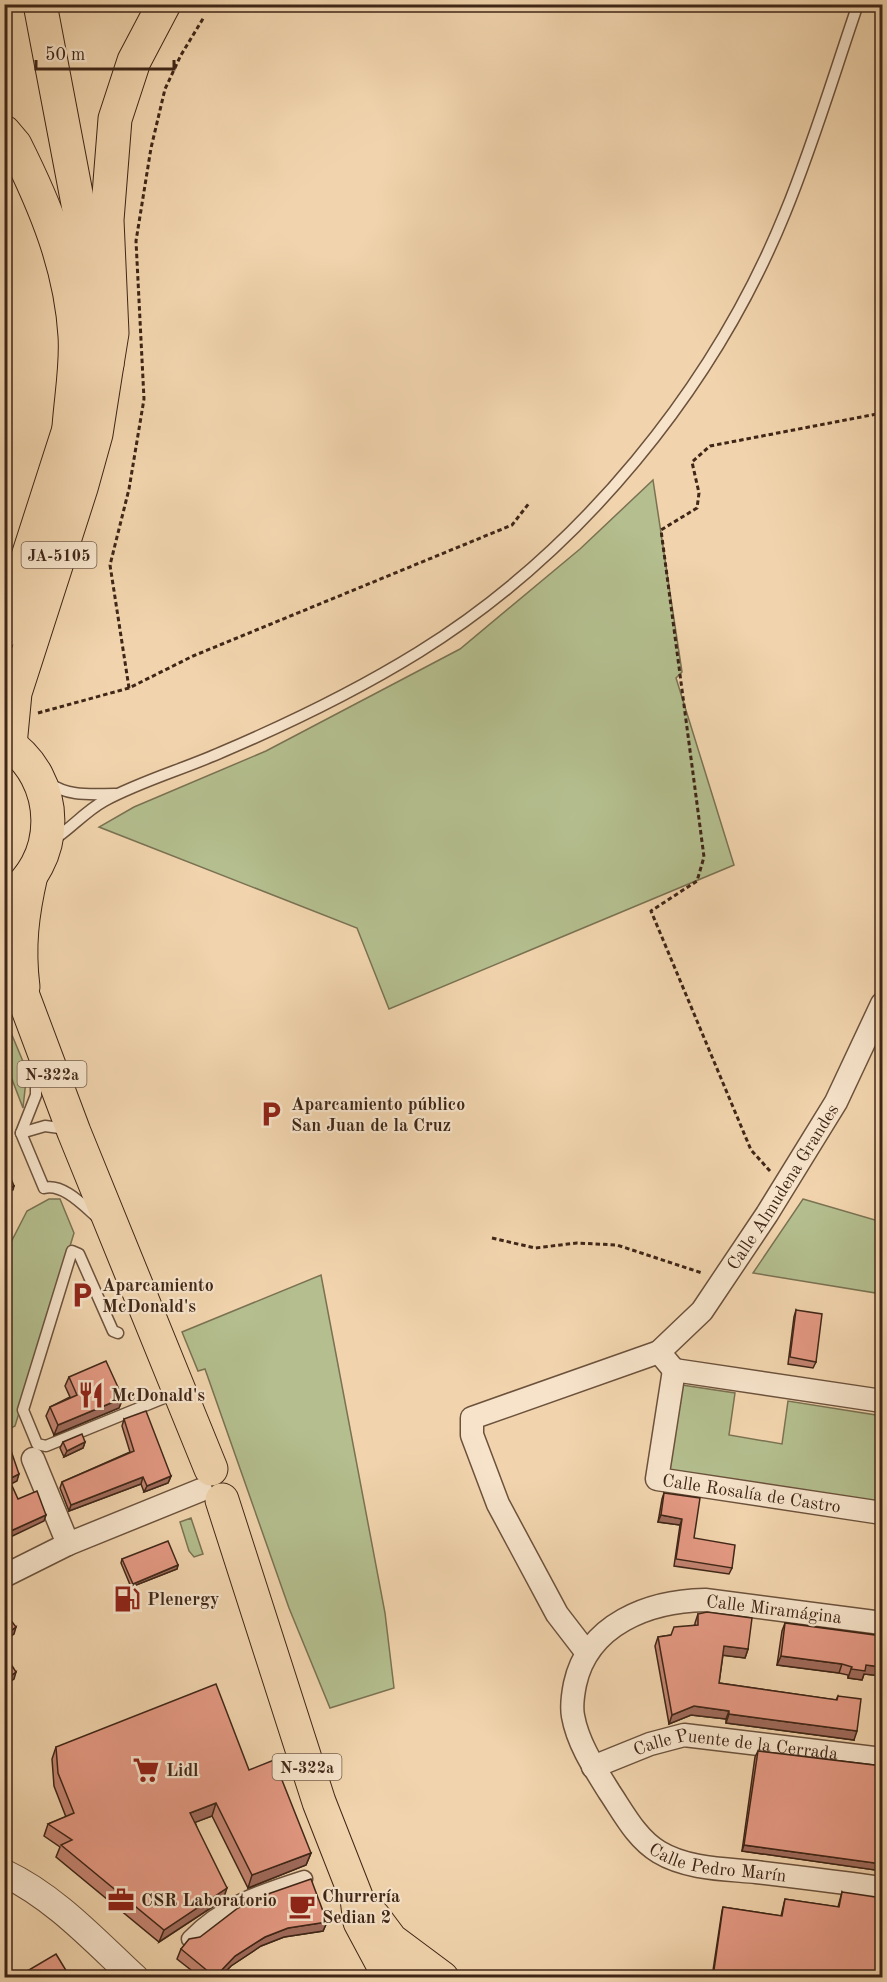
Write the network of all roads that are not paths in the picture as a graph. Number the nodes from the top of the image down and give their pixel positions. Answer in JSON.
{"nodes":[{"id":1,"x":39,"y":4,"type":"edge"},
{"id":2,"x":164,"y":4,"type":"edge"},
{"id":3,"x":858,"y":4,"type":"edge"},
{"id":4,"x":4,"y":132,"type":"edge"},
{"id":5,"x":86,"y":246,"type":"junction"},
{"id":6,"x":106,"y":364,"type":"junction"},
{"id":7,"x":69,"y":427,"type":"junction"},
{"id":8,"x":4,"y":631,"type":"edge"},
{"id":9,"x":9,"y":735,"type":"edge"},
{"id":10,"x":36,"y":773,"type":"junction"},
{"id":11,"x":124,"y":793,"type":"junction"},
{"id":12,"x":46,"y":844,"type":"junction"},
{"id":13,"x":31,"y":875,"type":"junction"},
{"id":14,"x":4,"y":900,"type":"edge"},
{"id":15,"x":4,"y":960,"type":"edge"},
{"id":16,"x":882,"y":1004,"type":"edge"},
{"id":17,"x":28,"y":1009,"type":"junction"},
{"id":18,"x":21,"y":1132,"type":"junction"},
{"id":19,"x":75,"y":1132,"type":"junction"},
{"id":20,"x":117,"y":1233,"type":"junction"},
{"id":21,"x":118,"y":1333,"type":"dead end"},
{"id":22,"x":659,"y":1352,"type":"junction"},
{"id":23,"x":674,"y":1370,"type":"junction"},
{"id":24,"x":180,"y":1392,"type":"junction"},
{"id":25,"x":882,"y":1401,"type":"edge"},
{"id":26,"x":33,"y":1459,"type":"dead end"},
{"id":27,"x":211,"y":1486,"type":"junction"},
{"id":28,"x":882,"y":1513,"type":"edge"},
{"id":29,"x":68,"y":1544,"type":"junction"},
{"id":30,"x":4,"y":1576,"type":"edge"},
{"id":31,"x":882,"y":1623,"type":"edge"},
{"id":32,"x":587,"y":1653,"type":"junction"},
{"id":33,"x":882,"y":1759,"type":"edge"},
{"id":34,"x":593,"y":1767,"type":"junction"},
{"id":35,"x":4,"y":1873,"type":"edge"},
{"id":36,"x":304,"y":1879,"type":"edge"},
{"id":37,"x":882,"y":1888,"type":"edge"},
{"id":38,"x":357,"y":1899,"type":"junction"},
{"id":39,"x":190,"y":1939,"type":"edge"},
{"id":40,"x":135,"y":1977,"type":"edge"},
{"id":41,"x":390,"y":1977,"type":"edge"},
{"id":42,"x":442,"y":1977,"type":"edge"}],
"edges":[{"from":1,"to":5,"type":"main road","number":"JA-5105"},
{"from":2,"to":6,"type":"main road"},
{"from":3,"to":11,"type":"lane"},
{"from":4,"to":7,"type":"main road"},
{"from":5,"to":6,"type":"main road","number":"JA-5105"},
{"from":5,"to":7,"type":"main road","number":"JA-5105"},
{"from":6,"to":9,"type":"main road","number":"JA-5105"},
{"from":7,"to":8,"type":"main road","number":"JA-5105"},
{"from":9,"to":10,"type":"main road"},
{"from":10,"to":11,"type":"lane"},
{"from":10,"to":12,"type":"main road"},
{"from":11,"to":12,"type":"lane"},
{"from":12,"to":13,"type":"main road"},
{"from":13,"to":14,"type":"main road"},
{"from":13,"to":17,"type":"main road","number":"N-322a"},
{"from":15,"to":17,"type":"main road","number":"N-322a"},
{"from":16,"to":22,"type":"street","name":"Calle Almudena Grandes"},
{"from":17,"to":18,"type":"lane"},
{"from":17,"to":19,"type":"main road","number":"N-322a"},
{"from":18,"to":19,"type":"lane"},
{"from":18,"to":20,"type":"lane"},
{"from":19,"to":20,"type":"main road","number":"N-322a"},
{"from":20,"to":24,"type":"main road","number":"N-322a"},
{"from":21,"to":24,"type":"lane"},
{"from":22,"to":23,"type":"street"},
{"from":22,"to":32,"type":"street","name":"Calle Almudena Grandes"},
{"from":23,"to":25,"type":"street"},
{"from":23,"to":28,"type":"street","name":"Calle Rosalía de Castro"},
{"from":24,"to":27,"type":"main road","number":"N-322a"},
{"from":26,"to":29,"type":"street"},
{"from":27,"to":29,"type":"street"},
{"from":27,"to":38,"type":"main road","number":"N-322a"},
{"from":29,"to":30,"type":"street"},
{"from":31,"to":32,"type":"street","name":"Calle Miramágina"},
{"from":32,"to":34,"type":"street","name":"Calle Miramágina"},
{"from":33,"to":34,"type":"street","name":"Calle Puente de la Cerrada"},
{"from":34,"to":37,"type":"street","name":"Calle Pedro Marín"},
{"from":35,"to":40,"type":"street"},
{"from":36,"to":39,"type":"street"},
{"from":38,"to":41,"type":"main road","number":"N-322a"},
{"from":38,"to":42,"type":"main road","number":"N-322a"}]}
